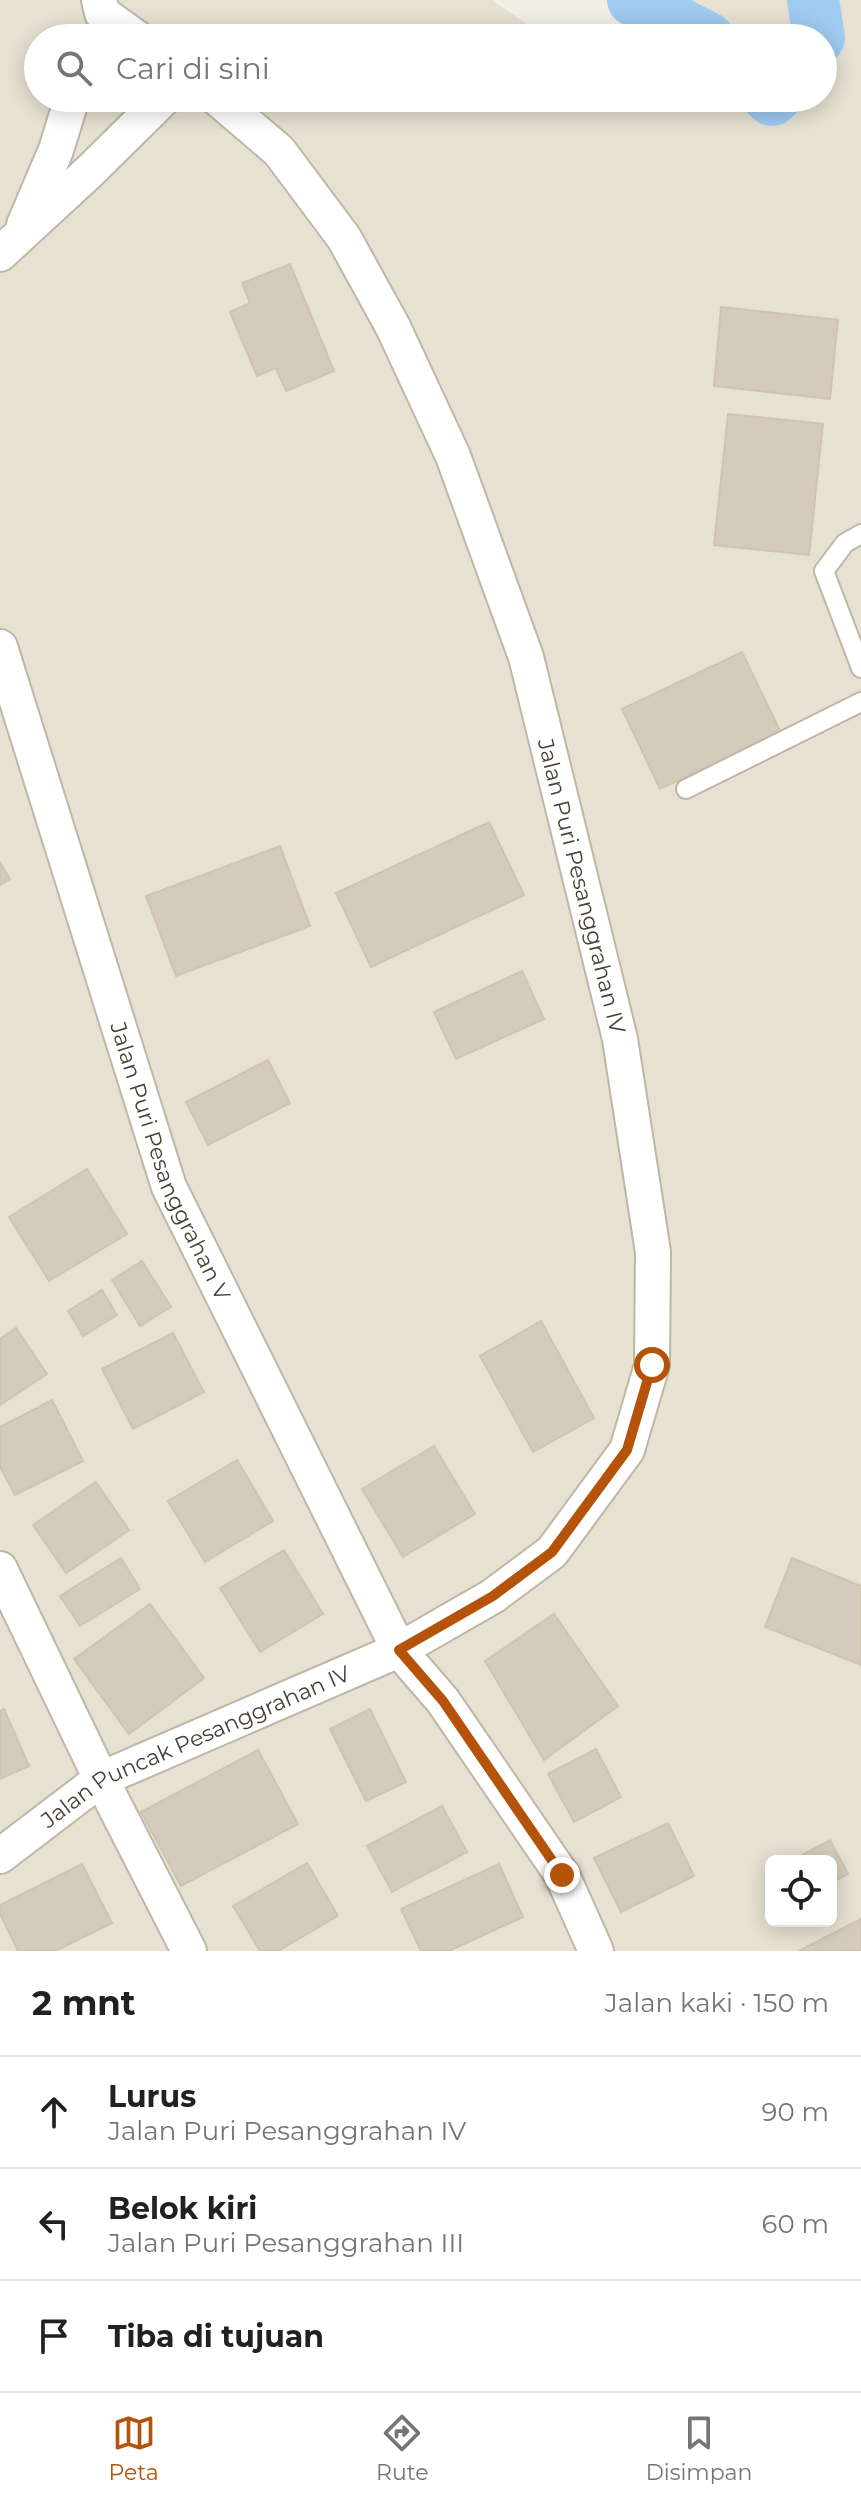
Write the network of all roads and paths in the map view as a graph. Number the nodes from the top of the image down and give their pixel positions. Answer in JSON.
{"nodes":[{"id":1,"x":68,"y":112,"type":"edge"},
{"id":2,"x":149,"y":112,"type":"edge"},
{"id":3,"x":233,"y":112,"type":"edge"},
{"id":4,"x":10,"y":245,"type":"edge"},
{"id":5,"x":861,"y":534,"type":"edge"},
{"id":6,"x":0,"y":647,"type":"edge"},
{"id":7,"x":861,"y":668,"type":"edge"},
{"id":8,"x":861,"y":702,"type":"edge"},
{"id":9,"x":686,"y":789,"type":"dead end"},
{"id":10,"x":0,"y":1569,"type":"edge"},
{"id":11,"x":399,"y":1650,"type":"junction"},
{"id":12,"x":101,"y":1779,"type":"junction"},
{"id":13,"x":0,"y":1856,"type":"edge"},
{"id":14,"x":189,"y":1951,"type":"edge"},
{"id":15,"x":596,"y":1951,"type":"edge"}],
"edges":[{"from":1,"to":4,"type":"street"},
{"from":2,"to":4,"type":"street"},
{"from":3,"to":11,"type":"street","name":"Jalan Puri Pesanggrahan IV"},
{"from":5,"to":7,"type":"lane"},
{"from":6,"to":11,"type":"street","name":"Jalan Puri Pesanggrahan V"},
{"from":8,"to":9,"type":"lane"},
{"from":10,"to":12,"type":"street"},
{"from":11,"to":12,"type":"street","name":"Jalan Puncak Pesanggrahan IV"},
{"from":11,"to":15,"type":"street","name":"Jalan Puri Pesanggrahan V"},
{"from":12,"to":13,"type":"street","name":"Jalan Puncak Pesanggrahan IV"},
{"from":12,"to":14,"type":"street"}]}
